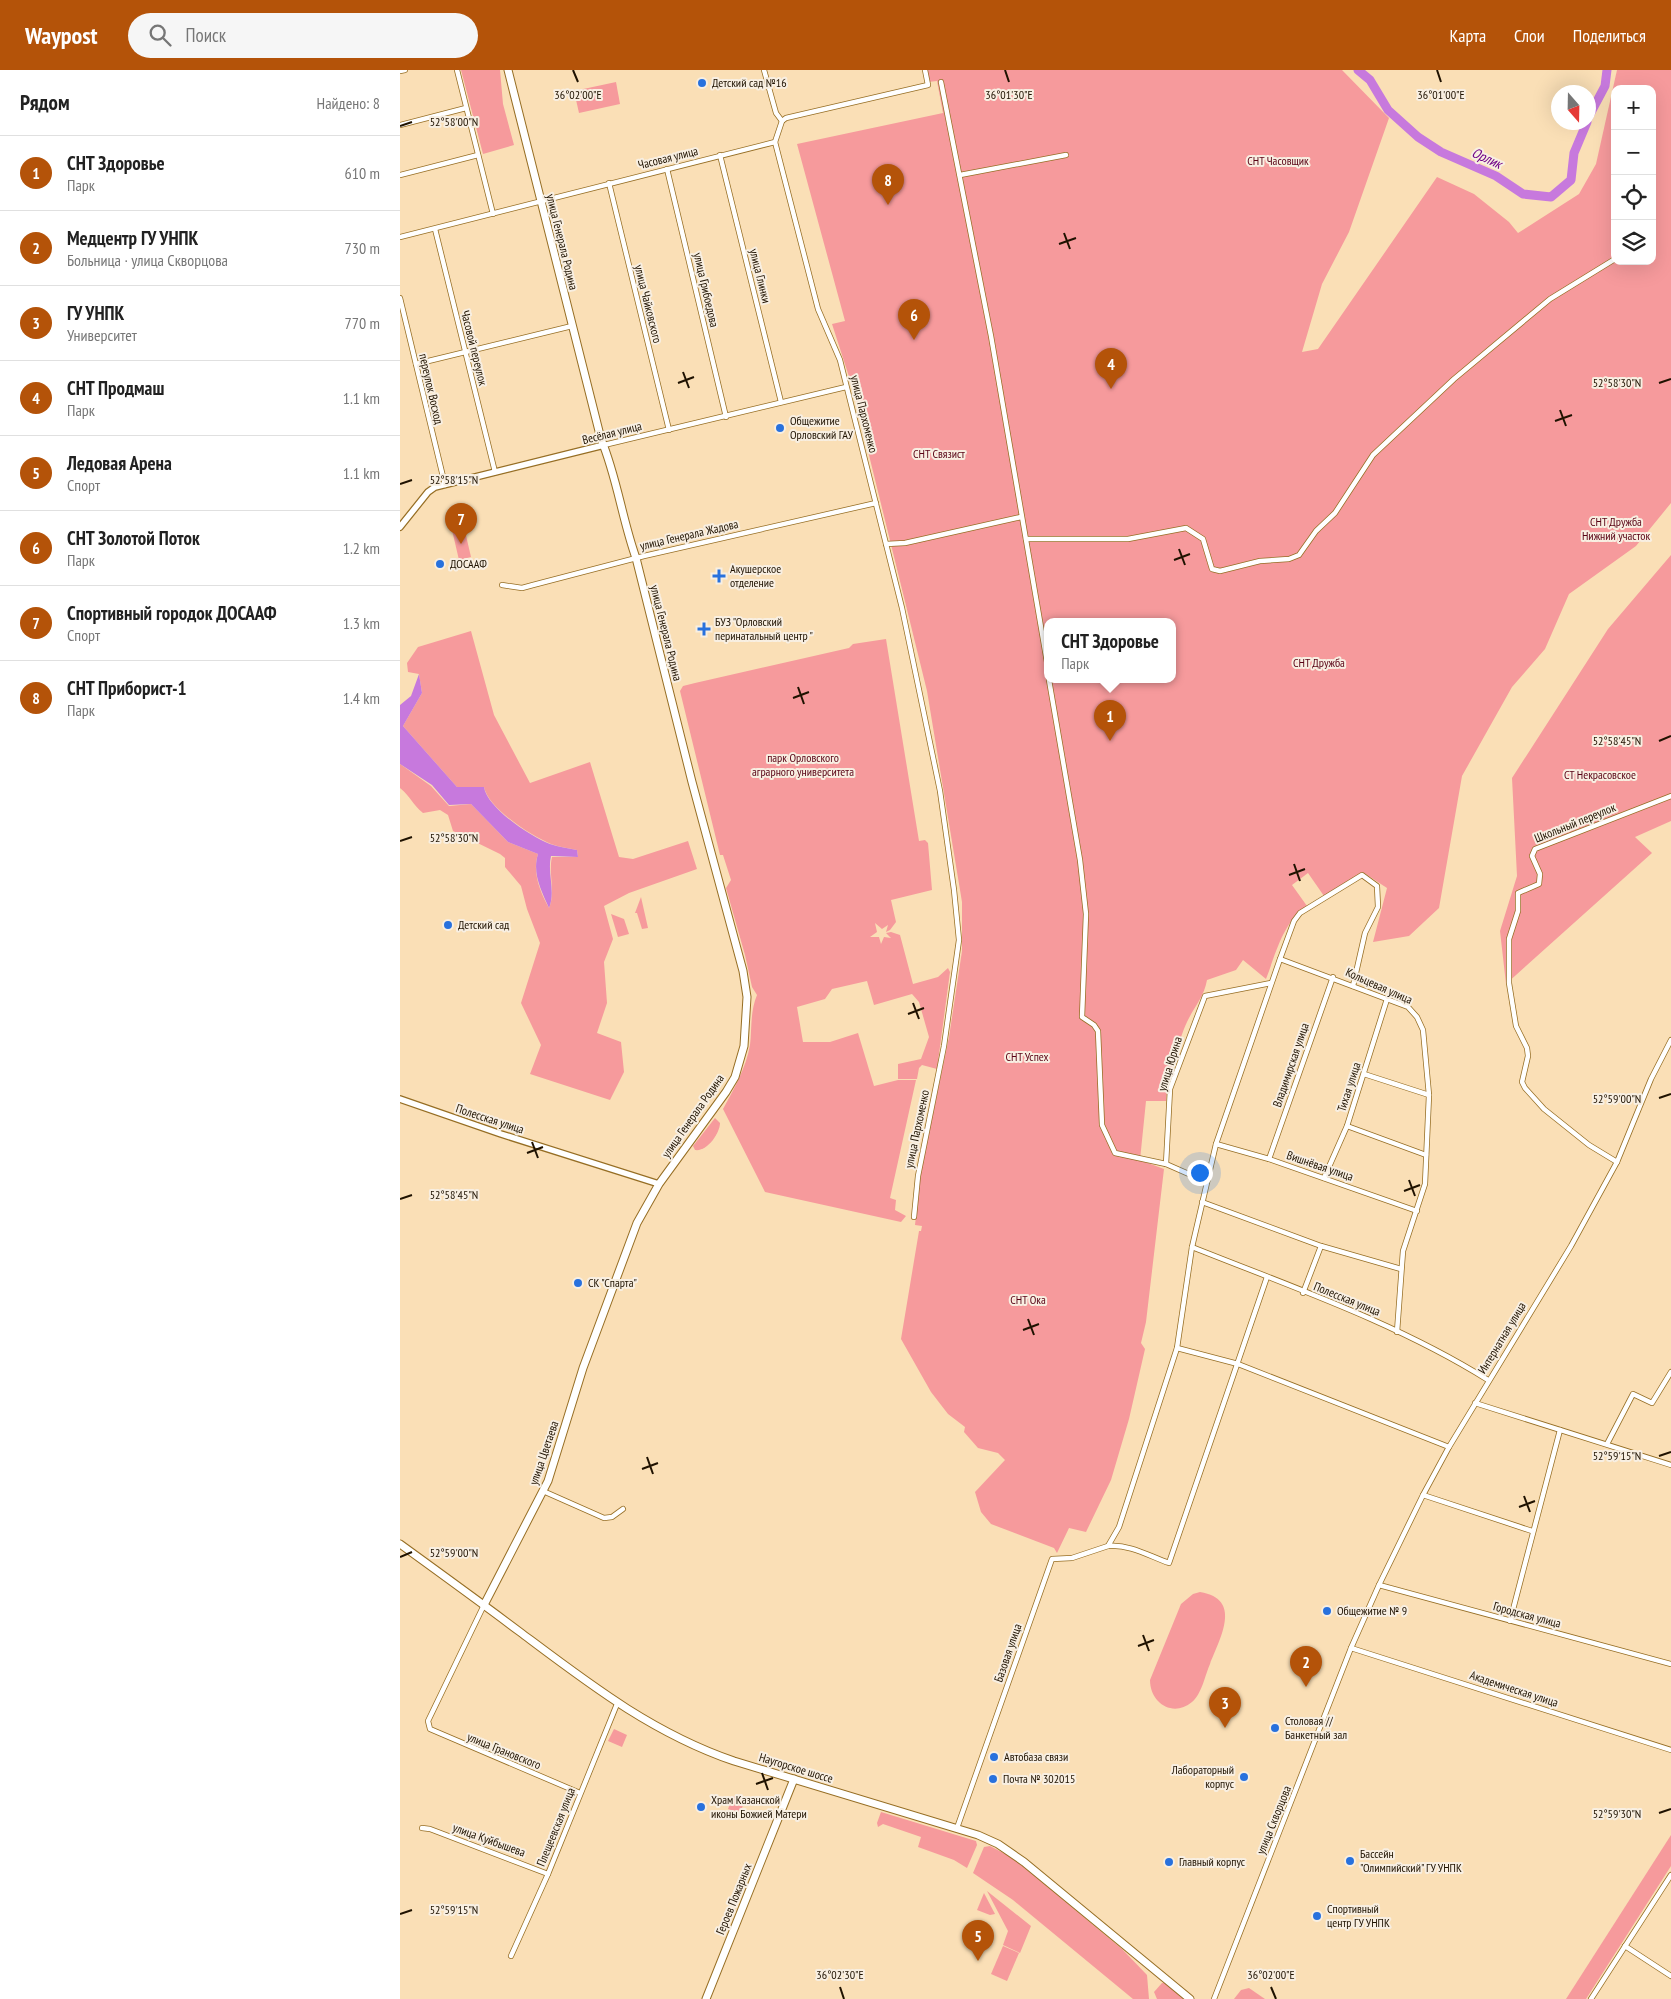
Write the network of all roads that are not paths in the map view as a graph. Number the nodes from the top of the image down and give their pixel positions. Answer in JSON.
{"nodes":[{"id":1,"x":405,"y":70,"type":"edge"},
{"id":2,"x":456,"y":70,"type":"edge"},
{"id":3,"x":508,"y":70,"type":"edge"},
{"id":4,"x":764,"y":70,"type":"edge"},
{"id":5,"x":925,"y":70,"type":"edge"},
{"id":6,"x":400,"y":71,"type":"edge"},
{"id":7,"x":941,"y":82,"type":"dead end"},
{"id":8,"x":466,"y":108,"type":"junction"},
{"id":9,"x":782,"y":121,"type":"junction"},
{"id":10,"x":400,"y":125,"type":"edge"},
{"id":11,"x":775,"y":142,"type":"junction"},
{"id":12,"x":478,"y":155,"type":"junction"},
{"id":13,"x":720,"y":155,"type":"junction"},
{"id":14,"x":1066,"y":155,"type":"dead end"},
{"id":15,"x":667,"y":169,"type":"junction"},
{"id":16,"x":400,"y":175,"type":"edge"},
{"id":17,"x":960,"y":175,"type":"junction"},
{"id":18,"x":609,"y":183,"type":"junction"},
{"id":19,"x":540,"y":200,"type":"junction"},
{"id":20,"x":493,"y":214,"type":"junction"},
{"id":21,"x":435,"y":229,"type":"junction"},
{"id":22,"x":400,"y":238,"type":"edge"},
{"id":23,"x":1611,"y":261,"type":"edge"},
{"id":24,"x":400,"y":298,"type":"edge"},
{"id":25,"x":406,"y":325,"type":"junction"},
{"id":26,"x":572,"y":326,"type":"junction"},
{"id":27,"x":400,"y":327,"type":"edge"},
{"id":28,"x":464,"y":353,"type":"junction"},
{"id":29,"x":416,"y":364,"type":"junction"},
{"id":30,"x":846,"y":387,"type":"junction"},
{"id":31,"x":782,"y":402,"type":"junction"},
{"id":32,"x":726,"y":416,"type":"junction"},
{"id":33,"x":669,"y":430,"type":"junction"},
{"id":34,"x":604,"y":445,"type":"junction"},
{"id":35,"x":496,"y":472,"type":"junction"},
{"id":36,"x":445,"y":484,"type":"junction"},
{"id":37,"x":876,"y":503,"type":"junction"},
{"id":38,"x":1021,"y":517,"type":"junction"},
{"id":39,"x":400,"y":527,"type":"edge"},
{"id":40,"x":1026,"y":539,"type":"junction"},
{"id":41,"x":886,"y":544,"type":"junction"},
{"id":42,"x":636,"y":558,"type":"junction"},
{"id":43,"x":502,"y":585,"type":"dead end"},
{"id":44,"x":1044,"y":645,"type":"edge"},
{"id":45,"x":1050,"y":683,"type":"edge"},
{"id":46,"x":1671,"y":796,"type":"edge"},
{"id":47,"x":1280,"y":958,"type":"junction"},
{"id":48,"x":1333,"y":977,"type":"junction"},
{"id":49,"x":1271,"y":982,"type":"junction"},
{"id":50,"x":1353,"y":986,"type":"junction"},
{"id":51,"x":1387,"y":999,"type":"junction"},
{"id":52,"x":1671,"y":1040,"type":"edge"},
{"id":53,"x":1364,"y":1074,"type":"junction"},
{"id":54,"x":1429,"y":1095,"type":"junction"},
{"id":55,"x":400,"y":1099,"type":"edge"},
{"id":56,"x":1347,"y":1126,"type":"junction"},
{"id":57,"x":1216,"y":1144,"type":"junction"},
{"id":58,"x":1426,"y":1155,"type":"junction"},
{"id":59,"x":1269,"y":1159,"type":"junction"},
{"id":60,"x":1617,"y":1162,"type":"junction"},
{"id":61,"x":1166,"y":1164,"type":"junction"},
{"id":62,"x":1324,"y":1178,"type":"junction"},
{"id":63,"x":1207,"y":1182,"type":"junction"},
{"id":64,"x":660,"y":1184,"type":"junction"},
{"id":65,"x":1202,"y":1202,"type":"junction"},
{"id":66,"x":1417,"y":1211,"type":"junction"},
{"id":67,"x":914,"y":1217,"type":"dead end"},
{"id":68,"x":1321,"y":1246,"type":"junction"},
{"id":69,"x":1192,"y":1247,"type":"junction"},
{"id":70,"x":1400,"y":1269,"type":"junction"},
{"id":71,"x":1267,"y":1277,"type":"junction"},
{"id":72,"x":1303,"y":1293,"type":"junction"},
{"id":73,"x":1397,"y":1332,"type":"junction"},
{"id":74,"x":1177,"y":1348,"type":"junction"},
{"id":75,"x":1238,"y":1364,"type":"junction"},
{"id":76,"x":1671,"y":1372,"type":"edge"},
{"id":77,"x":1488,"y":1380,"type":"junction"},
{"id":78,"x":1476,"y":1403,"type":"junction"},
{"id":79,"x":1560,"y":1430,"type":"junction"},
{"id":80,"x":1607,"y":1444,"type":"junction"},
{"id":81,"x":1450,"y":1447,"type":"junction"},
{"id":82,"x":1671,"y":1465,"type":"edge"},
{"id":83,"x":543,"y":1491,"type":"junction"},
{"id":84,"x":1423,"y":1495,"type":"junction"},
{"id":85,"x":623,"y":1509,"type":"dead end"},
{"id":86,"x":1532,"y":1531,"type":"junction"},
{"id":87,"x":400,"y":1544,"type":"edge"},
{"id":88,"x":1108,"y":1546,"type":"junction"},
{"id":89,"x":1379,"y":1585,"type":"junction"},
{"id":90,"x":484,"y":1605,"type":"junction"},
{"id":91,"x":1510,"y":1621,"type":"junction"},
{"id":92,"x":1351,"y":1648,"type":"junction"},
{"id":93,"x":1671,"y":1664,"type":"edge"},
{"id":94,"x":617,"y":1704,"type":"junction"},
{"id":95,"x":428,"y":1721,"type":"joint"},
{"id":96,"x":1671,"y":1750,"type":"edge"},
{"id":97,"x":794,"y":1780,"type":"junction"},
{"id":98,"x":580,"y":1792,"type":"junction"},
{"id":99,"x":422,"y":1828,"type":"dead end"},
{"id":100,"x":957,"y":1828,"type":"junction"},
{"id":101,"x":548,"y":1874,"type":"junction"},
{"id":102,"x":1671,"y":1875,"type":"edge"},
{"id":103,"x":1669,"y":1884,"type":"edge"},
{"id":104,"x":1625,"y":1946,"type":"junction"},
{"id":105,"x":511,"y":1956,"type":"dead end"},
{"id":106,"x":1671,"y":1976,"type":"edge"},
{"id":107,"x":706,"y":1999,"type":"edge"},
{"id":108,"x":1190,"y":1999,"type":"edge"},
{"id":109,"x":1214,"y":1999,"type":"edge"},
{"id":110,"x":1591,"y":1999,"type":"edge"}],
"edges":[{"from":1,"to":6,"type":"street"},
{"from":2,"to":8,"type":"street"},
{"from":3,"to":19,"type":"main road","name":"улица Генерала Родина"},
{"from":4,"to":9,"type":"street"},
{"from":5,"to":9,"type":"street"},
{"from":7,"to":17,"type":"street"},
{"from":8,"to":10,"type":"street"},
{"from":8,"to":12,"type":"street"},
{"from":9,"to":11,"type":"street"},
{"from":11,"to":13,"type":"street","name":"Часовая улица"},
{"from":11,"to":30,"type":"street","name":"улица Пархоменко"},
{"from":12,"to":16,"type":"street"},
{"from":12,"to":20,"type":"street"},
{"from":13,"to":15,"type":"street","name":"Часовая улица"},
{"from":13,"to":31,"type":"street","name":"улица Глинки"},
{"from":14,"to":17,"type":"street"},
{"from":15,"to":18,"type":"street","name":"Часовая улица"},
{"from":15,"to":32,"type":"street","name":"улица Грибоедова"},
{"from":17,"to":38,"type":"street"},
{"from":18,"to":19,"type":"street","name":"Часовая улица"},
{"from":18,"to":33,"type":"street","name":"улица Чайковского"},
{"from":19,"to":20,"type":"street","name":"Часовая улица"},
{"from":19,"to":26,"type":"main road","name":"улица Генерала Родина"},
{"from":20,"to":21,"type":"street","name":"Часовая улица"},
{"from":21,"to":22,"type":"street","name":"Часовая улица"},
{"from":21,"to":28,"type":"street","name":"Часовой переулок"},
{"from":23,"to":40,"type":"street"},
{"from":24,"to":25,"type":"street","name":"переулок Восход"},
{"from":25,"to":27,"type":"street"},
{"from":25,"to":29,"type":"street","name":"переулок Восход"},
{"from":26,"to":28,"type":"street"},
{"from":26,"to":34,"type":"main road","name":"улица Генерала Родина"},
{"from":28,"to":29,"type":"street"},
{"from":28,"to":35,"type":"street","name":"Часовой переулок"},
{"from":29,"to":36,"type":"street","name":"переулок Восход"},
{"from":30,"to":31,"type":"street","name":"Весёлая улица"},
{"from":30,"to":37,"type":"street","name":"улица Пархоменко"},
{"from":31,"to":32,"type":"street","name":"Весёлая улица"},
{"from":32,"to":33,"type":"street","name":"Весёлая улица"},
{"from":33,"to":34,"type":"street","name":"Весёлая улица"},
{"from":34,"to":35,"type":"street","name":"Весёлая улица"},
{"from":34,"to":42,"type":"main road","name":"улица Генерала Родина"},
{"from":35,"to":36,"type":"street","name":"Весёлая улица"},
{"from":36,"to":39,"type":"street","name":"Весёлая улица"},
{"from":37,"to":41,"type":"street","name":"улица Пархоменко"},
{"from":37,"to":42,"type":"street","name":"улица Генерала Жадова"},
{"from":38,"to":40,"type":"street"},
{"from":38,"to":41,"type":"street"},
{"from":40,"to":44,"type":"street"},
{"from":41,"to":67,"type":"street","name":"улица Пархоменко"},
{"from":42,"to":43,"type":"street","name":"улица Генерала Жадова"},
{"from":42,"to":64,"type":"main road","name":"улица Генерала Родина"},
{"from":45,"to":61,"type":"street"},
{"from":46,"to":60,"type":"street","name":"Школьный переулок"},
{"from":47,"to":48,"type":"street","name":"Кольцевая улица"},
{"from":47,"to":49,"type":"street"},
{"from":47,"to":50,"type":"street"},
{"from":48,"to":50,"type":"street","name":"Кольцевая улица"},
{"from":48,"to":59,"type":"street","name":"Владимирская улица"},
{"from":49,"to":57,"type":"street"},
{"from":49,"to":61,"type":"street","name":"улица Юрина"},
{"from":50,"to":51,"type":"street","name":"Кольцевая улица"},
{"from":51,"to":53,"type":"street","name":"Тихая улица"},
{"from":51,"to":54,"type":"street","name":"Кольцевая улица"},
{"from":52,"to":60,"type":"street","name":"Интернатная улица"},
{"from":53,"to":54,"type":"street"},
{"from":53,"to":56,"type":"street","name":"Тихая улица"},
{"from":54,"to":58,"type":"street","name":"Кольцевая улица"},
{"from":55,"to":64,"type":"street","name":"Полесская улица"},
{"from":56,"to":58,"type":"street"},
{"from":56,"to":62,"type":"street","name":"Тихая улица"},
{"from":57,"to":59,"type":"street","name":"Вишнёвая улица"},
{"from":57,"to":63,"type":"street"},
{"from":58,"to":66,"type":"street","name":"Кольцевая улица"},
{"from":59,"to":62,"type":"street","name":"Вишнёвая улица"},
{"from":60,"to":77,"type":"street","name":"Интернатная улица"},
{"from":61,"to":63,"type":"street"},
{"from":62,"to":66,"type":"street","name":"Вишнёвая улица"},
{"from":63,"to":65,"type":"street"},
{"from":64,"to":83,"type":"main road","name":"улица Цветаева"},
{"from":65,"to":68,"type":"street"},
{"from":65,"to":69,"type":"street"},
{"from":66,"to":70,"type":"street","name":"Кольцевая улица"},
{"from":68,"to":70,"type":"street"},
{"from":68,"to":72,"type":"street"},
{"from":69,"to":71,"type":"street","name":"Полесская улица"},
{"from":69,"to":74,"type":"street"},
{"from":70,"to":73,"type":"street","name":"Кольцевая улица"},
{"from":71,"to":72,"type":"street","name":"Полесская улица"},
{"from":71,"to":75,"type":"street"},
{"from":72,"to":73,"type":"street","name":"Полесская улица"},
{"from":73,"to":77,"type":"street","name":"Полесская улица"},
{"from":74,"to":75,"type":"street"},
{"from":74,"to":88,"type":"street"},
{"from":75,"to":81,"type":"street"},
{"from":75,"to":88,"type":"street"},
{"from":76,"to":80,"type":"street"},
{"from":77,"to":78,"type":"street","name":"Интернатная улица"},
{"from":78,"to":79,"type":"street"},
{"from":78,"to":81,"type":"street","name":"Интернатная улица"},
{"from":79,"to":80,"type":"street"},
{"from":79,"to":86,"type":"street"},
{"from":80,"to":82,"type":"street"},
{"from":81,"to":84,"type":"street","name":"Интернатная улица"},
{"from":83,"to":85,"type":"street"},
{"from":83,"to":90,"type":"main road","name":"улица Цветаева"},
{"from":84,"to":86,"type":"street"},
{"from":84,"to":89,"type":"street","name":"Интернатная улица"},
{"from":86,"to":91,"type":"street"},
{"from":87,"to":90,"type":"main road","name":"Наугорское шоссе"},
{"from":88,"to":100,"type":"street","name":"Базовая улица"},
{"from":89,"to":91,"type":"street","name":"Городская улица"},
{"from":89,"to":92,"type":"street","name":"Интернатная улица"},
{"from":90,"to":94,"type":"main road","name":"Наугорское шоссе"},
{"from":90,"to":95,"type":"street","name":"улица Цветаева"},
{"from":91,"to":93,"type":"street","name":"Городская улица"},
{"from":92,"to":96,"type":"street","name":"Академическая улица"},
{"from":92,"to":109,"type":"street","name":"улица Скворцова"},
{"from":94,"to":97,"type":"main road","name":"Наугорское шоссе"},
{"from":94,"to":98,"type":"street","name":"Плещеевская улица"},
{"from":95,"to":98,"type":"street","name":"улица Грановского"},
{"from":97,"to":100,"type":"main road","name":"Наугорское шоссе"},
{"from":97,"to":107,"type":"main road","name":"Героев Пожарных"},
{"from":98,"to":101,"type":"street","name":"Плещеевская улица"},
{"from":99,"to":101,"type":"street","name":"улица Куйбышева"},
{"from":100,"to":108,"type":"main road","name":"Наугорское шоссе"},
{"from":101,"to":105,"type":"street","name":"Плещеевская улица"},
{"from":102,"to":103,"type":"street"},
{"from":103,"to":104,"type":"street"},
{"from":104,"to":106,"type":"street"},
{"from":104,"to":110,"type":"street"}]}
